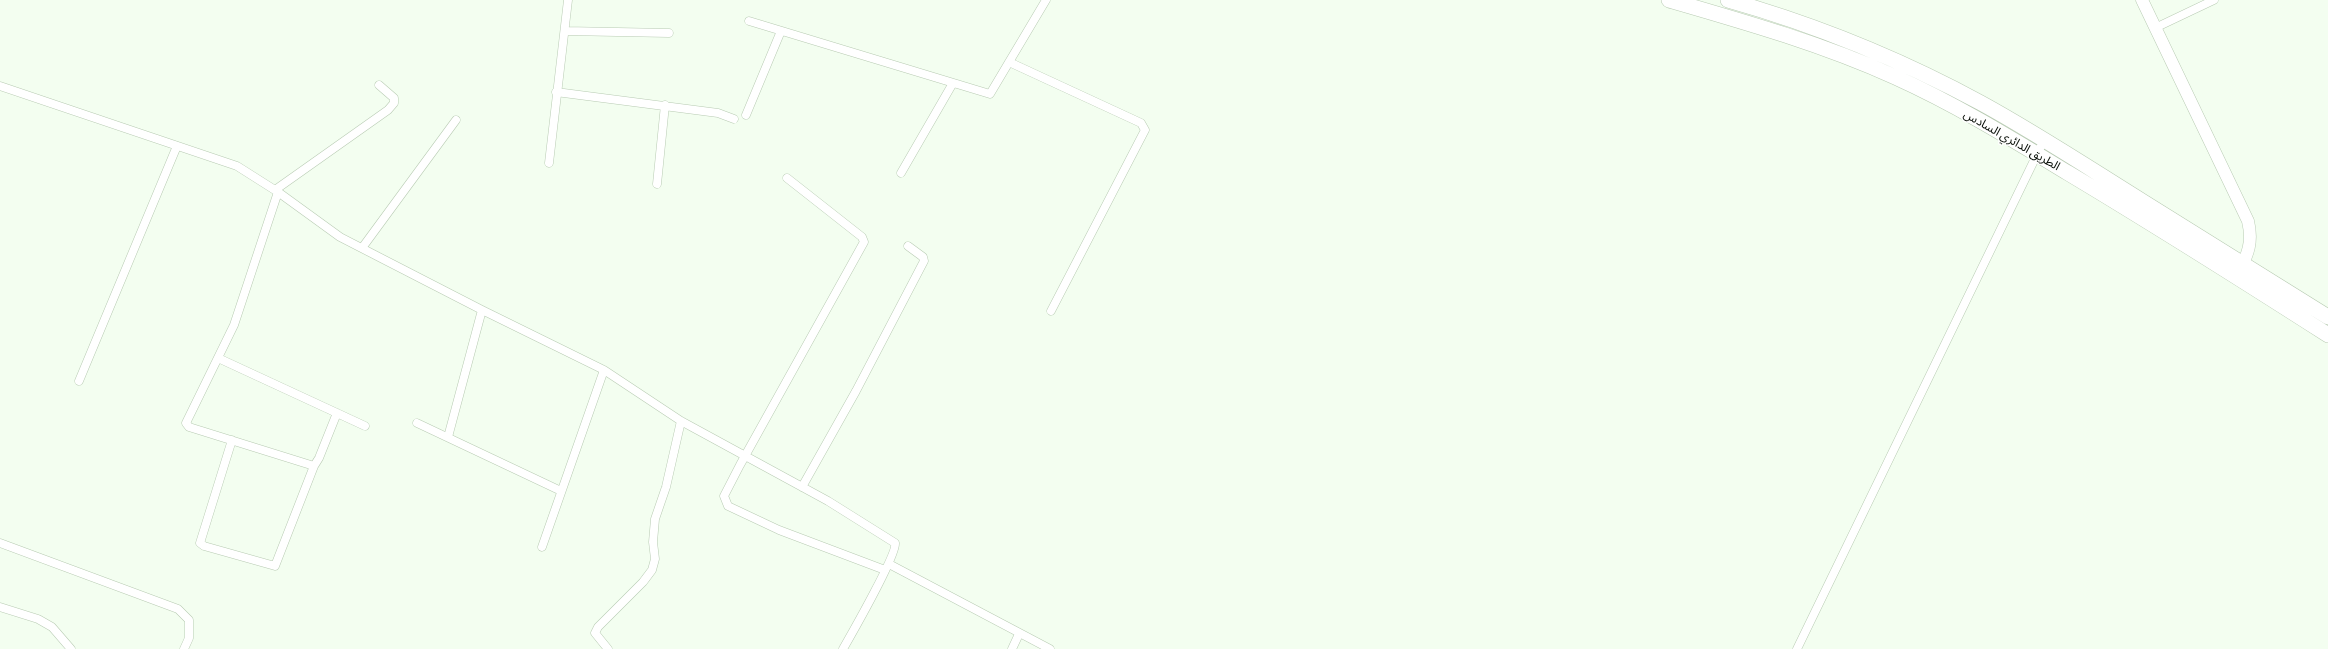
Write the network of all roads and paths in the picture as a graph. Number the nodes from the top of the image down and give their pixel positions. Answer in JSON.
{"nodes":[{"id":1,"x":568,"y":0,"type":"edge"},
{"id":2,"x":1046,"y":0,"type":"edge"},
{"id":3,"x":1668,"y":0,"type":"edge"},
{"id":4,"x":1728,"y":0,"type":"edge"},
{"id":5,"x":2142,"y":0,"type":"edge"},
{"id":6,"x":2214,"y":0,"type":"edge"},
{"id":7,"x":1743,"y":2,"type":"edge"},
{"id":8,"x":1771,"y":12,"type":"junction"},
{"id":9,"x":749,"y":21,"type":"dead end"},
{"id":10,"x":1765,"y":28,"type":"junction"},
{"id":11,"x":2155,"y":28,"type":"junction"},
{"id":12,"x":565,"y":31,"type":"junction"},
{"id":13,"x":781,"y":31,"type":"junction"},
{"id":14,"x":669,"y":33,"type":"dead end"},
{"id":15,"x":1009,"y":62,"type":"junction"},
{"id":16,"x":1922,"y":73,"type":"junction"},
{"id":17,"x":953,"y":83,"type":"junction"},
{"id":18,"x":0,"y":86,"type":"edge"},
{"id":19,"x":380,"y":86,"type":"dead end"},
{"id":20,"x":1915,"y":87,"type":"junction"},
{"id":21,"x":556,"y":92,"type":"junction"},
{"id":22,"x":666,"y":105,"type":"junction"},
{"id":23,"x":746,"y":115,"type":"dead end"},
{"id":24,"x":734,"y":119,"type":"dead end"},
{"id":25,"x":456,"y":120,"type":"dead end"},
{"id":26,"x":2044,"y":140,"type":"junction"},
{"id":27,"x":177,"y":146,"type":"junction"},
{"id":28,"x":2036,"y":153,"type":"junction"},
{"id":29,"x":549,"y":163,"type":"dead end"},
{"id":30,"x":901,"y":173,"type":"dead end"},
{"id":31,"x":787,"y":178,"type":"dead end"},
{"id":32,"x":657,"y":184,"type":"dead end"},
{"id":33,"x":277,"y":191,"type":"junction"},
{"id":34,"x":908,"y":246,"type":"dead end"},
{"id":35,"x":362,"y":248,"type":"junction"},
{"id":36,"x":2240,"y":270,"type":"junction"},
{"id":37,"x":482,"y":310,"type":"junction"},
{"id":38,"x":1051,"y":311,"type":"dead end"},
{"id":39,"x":2328,"y":317,"type":"edge"},
{"id":40,"x":2328,"y":335,"type":"edge"},
{"id":41,"x":218,"y":358,"type":"junction"},
{"id":42,"x":604,"y":370,"type":"junction"},
{"id":43,"x":79,"y":381,"type":"dead end"},
{"id":44,"x":337,"y":413,"type":"junction"},
{"id":45,"x":681,"y":421,"type":"junction"},
{"id":46,"x":416,"y":423,"type":"dead end"},
{"id":47,"x":365,"y":426,"type":"dead end"},
{"id":48,"x":448,"y":437,"type":"junction"},
{"id":49,"x":232,"y":440,"type":"junction"},
{"id":50,"x":747,"y":456,"type":"junction"},
{"id":51,"x":314,"y":466,"type":"junction"},
{"id":52,"x":802,"y":487,"type":"junction"},
{"id":53,"x":561,"y":491,"type":"junction"},
{"id":54,"x":0,"y":543,"type":"edge"},
{"id":55,"x":542,"y":547,"type":"dead end"},
{"id":56,"x":887,"y":567,"type":"junction"},
{"id":57,"x":0,"y":607,"type":"edge"},
{"id":58,"x":1019,"y":634,"type":"junction"},
{"id":59,"x":71,"y":649,"type":"edge"},
{"id":60,"x":184,"y":649,"type":"edge"},
{"id":61,"x":608,"y":649,"type":"edge"},
{"id":62,"x":843,"y":649,"type":"edge"},
{"id":63,"x":1012,"y":649,"type":"edge"},
{"id":64,"x":1050,"y":649,"type":"edge"},
{"id":65,"x":1797,"y":649,"type":"edge"}],
"edges":[{"from":1,"to":12,"type":"street"},
{"from":2,"to":15,"type":"street"},
{"from":3,"to":10,"type":"highway","name":"الطريق الدائري السادس"},
{"from":4,"to":7,"type":"highway","name":"الطريق الدائري السادس"},
{"from":5,"to":11,"type":"main road"},
{"from":6,"to":11,"type":"street"},
{"from":7,"to":8,"type":"highway","name":"الطريق الدائري السادس"},
{"from":8,"to":10,"type":"highway"},
{"from":8,"to":16,"type":"highway","name":"الطريق الدائري السادس"},
{"from":9,"to":13,"type":"street"},
{"from":10,"to":20,"type":"highway","name":"الطريق الدائري السادس"},
{"from":11,"to":36,"type":"main road"},
{"from":12,"to":14,"type":"street"},
{"from":12,"to":21,"type":"street"},
{"from":13,"to":17,"type":"street"},
{"from":13,"to":23,"type":"street"},
{"from":15,"to":17,"type":"street"},
{"from":15,"to":38,"type":"street"},
{"from":16,"to":20,"type":"highway"},
{"from":16,"to":26,"type":"highway","name":"الطريق الدائري السادس"},
{"from":17,"to":30,"type":"street"},
{"from":18,"to":27,"type":"street"},
{"from":19,"to":33,"type":"street"},
{"from":20,"to":28,"type":"highway","name":"الطريق الدائري السادس"},
{"from":21,"to":22,"type":"street"},
{"from":21,"to":29,"type":"street"},
{"from":22,"to":24,"type":"street"},
{"from":22,"to":32,"type":"street"},
{"from":25,"to":35,"type":"street"},
{"from":26,"to":28,"type":"street"},
{"from":26,"to":36,"type":"highway","name":"الطريق الدائري السادس"},
{"from":27,"to":33,"type":"street"},
{"from":27,"to":43,"type":"street"},
{"from":28,"to":36,"type":"highway","name":"الطريق الدائري السادس"},
{"from":28,"to":65,"type":"street"},
{"from":31,"to":50,"type":"street"},
{"from":33,"to":35,"type":"street"},
{"from":33,"to":41,"type":"street"},
{"from":34,"to":52,"type":"street"},
{"from":35,"to":37,"type":"street"},
{"from":36,"to":39,"type":"highway","name":"الطريق الدائري السادس"},
{"from":36,"to":40,"type":"highway","name":"الطريق الدائري السادس"},
{"from":37,"to":42,"type":"street"},
{"from":37,"to":48,"type":"street"},
{"from":41,"to":44,"type":"street"},
{"from":41,"to":49,"type":"street"},
{"from":42,"to":45,"type":"street"},
{"from":42,"to":53,"type":"street"},
{"from":44,"to":47,"type":"street"},
{"from":44,"to":51,"type":"street"},
{"from":45,"to":50,"type":"street"},
{"from":45,"to":61,"type":"street"},
{"from":46,"to":48,"type":"street"},
{"from":48,"to":53,"type":"street"},
{"from":49,"to":51,"type":"street"},
{"from":49,"to":51,"type":"street"},
{"from":50,"to":52,"type":"street"},
{"from":50,"to":56,"type":"street"},
{"from":52,"to":56,"type":"street"},
{"from":53,"to":55,"type":"street"},
{"from":54,"to":60,"type":"street"},
{"from":56,"to":58,"type":"street"},
{"from":56,"to":62,"type":"street"},
{"from":57,"to":59,"type":"street"},
{"from":58,"to":63,"type":"street"},
{"from":58,"to":64,"type":"street"}]}
